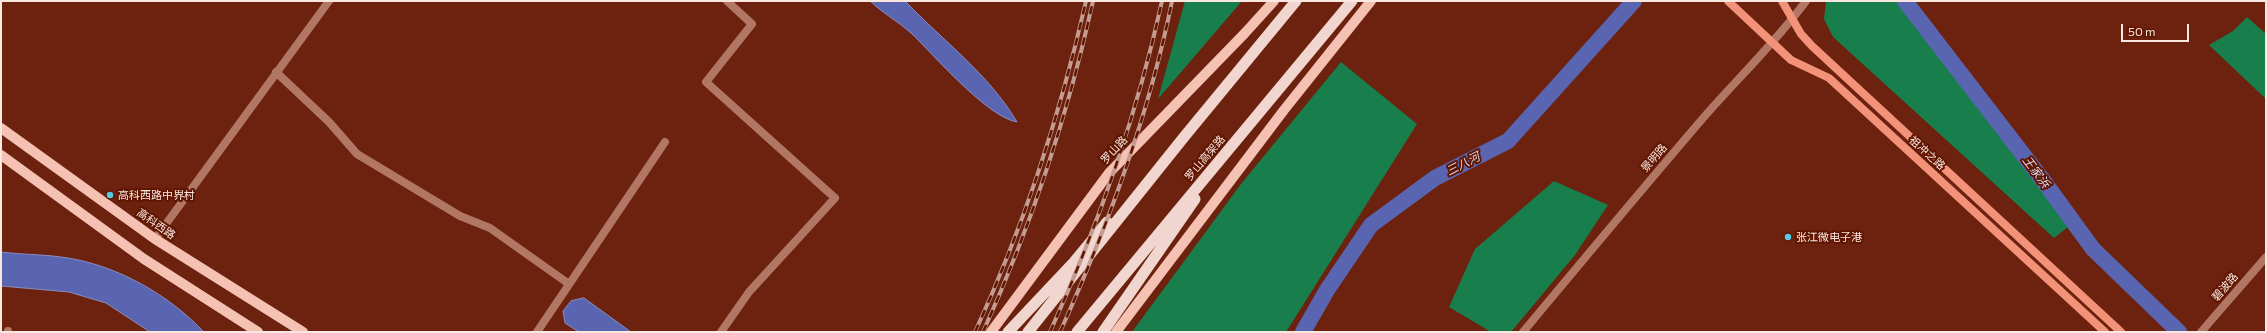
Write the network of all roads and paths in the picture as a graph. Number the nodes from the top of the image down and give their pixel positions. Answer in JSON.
{"nodes":[{"id":1,"x":329,"y":1,"type":"edge"},
{"id":2,"x":727,"y":1,"type":"edge"},
{"id":3,"x":1274,"y":1,"type":"edge"},
{"id":4,"x":1296,"y":1,"type":"edge"},
{"id":5,"x":1352,"y":1,"type":"edge"},
{"id":6,"x":1371,"y":1,"type":"edge"},
{"id":7,"x":1728,"y":1,"type":"edge"},
{"id":8,"x":1782,"y":1,"type":"edge"},
{"id":9,"x":1806,"y":1,"type":"edge"},
{"id":10,"x":1792,"y":20,"type":"junction"},
{"id":11,"x":1773,"y":43,"type":"junction"},
{"id":12,"x":276,"y":72,"type":"junction"},
{"id":13,"x":1,"y":128,"type":"edge"},
{"id":14,"x":1184,"y":136,"type":"junction"},
{"id":15,"x":665,"y":142,"type":"dead end"},
{"id":16,"x":1,"y":155,"type":"edge"},
{"id":17,"x":1216,"y":166,"type":"junction"},
{"id":18,"x":155,"y":239,"type":"junction"},
{"id":19,"x":2266,"y":257,"type":"edge"},
{"id":20,"x":569,"y":284,"type":"junction"},
{"id":21,"x":258,"y":332,"type":"edge"},
{"id":22,"x":303,"y":332,"type":"edge"},
{"id":23,"x":537,"y":332,"type":"edge"},
{"id":24,"x":721,"y":332,"type":"edge"},
{"id":25,"x":991,"y":332,"type":"edge"},
{"id":26,"x":1008,"y":332,"type":"edge"},
{"id":27,"x":1028,"y":332,"type":"edge"},
{"id":28,"x":1077,"y":332,"type":"edge"},
{"id":29,"x":1103,"y":332,"type":"edge"},
{"id":30,"x":1116,"y":332,"type":"edge"},
{"id":31,"x":1523,"y":332,"type":"edge"},
{"id":32,"x":2105,"y":332,"type":"edge"},
{"id":33,"x":2121,"y":332,"type":"edge"},
{"id":34,"x":2201,"y":332,"type":"edge"}],
"edges":[{"from":1,"to":12,"type":"street"},
{"from":2,"to":24,"type":"street"},
{"from":3,"to":25,"type":"main road","name":"罗山路"},
{"from":4,"to":14,"type":"highway"},
{"from":5,"to":17,"type":"highway","name":"罗山高架路"},
{"from":6,"to":30,"type":"main road"},
{"from":7,"to":11,"type":"main road","name":"祖冲之路"},
{"from":8,"to":10,"type":"main road","name":"祖冲之路"},
{"from":9,"to":10,"type":"street","name":"景明路"},
{"from":10,"to":11,"type":"street","name":"景明路"},
{"from":10,"to":33,"type":"main road","name":"祖冲之路"},
{"from":11,"to":31,"type":"street","name":"景明路"},
{"from":11,"to":32,"type":"main road","name":"祖冲之路"},
{"from":12,"to":18,"type":"street"},
{"from":12,"to":20,"type":"street"},
{"from":13,"to":18,"type":"main road","name":"高科西路"},
{"from":14,"to":26,"type":"highway"},
{"from":14,"to":27,"type":"highway"},
{"from":15,"to":20,"type":"street"},
{"from":16,"to":21,"type":"main road"},
{"from":17,"to":28,"type":"highway","name":"罗山高架路"},
{"from":17,"to":29,"type":"highway"},
{"from":18,"to":22,"type":"main road","name":"高科西路"},
{"from":19,"to":34,"type":"street","name":"碧波路"},
{"from":20,"to":23,"type":"street"}]}
